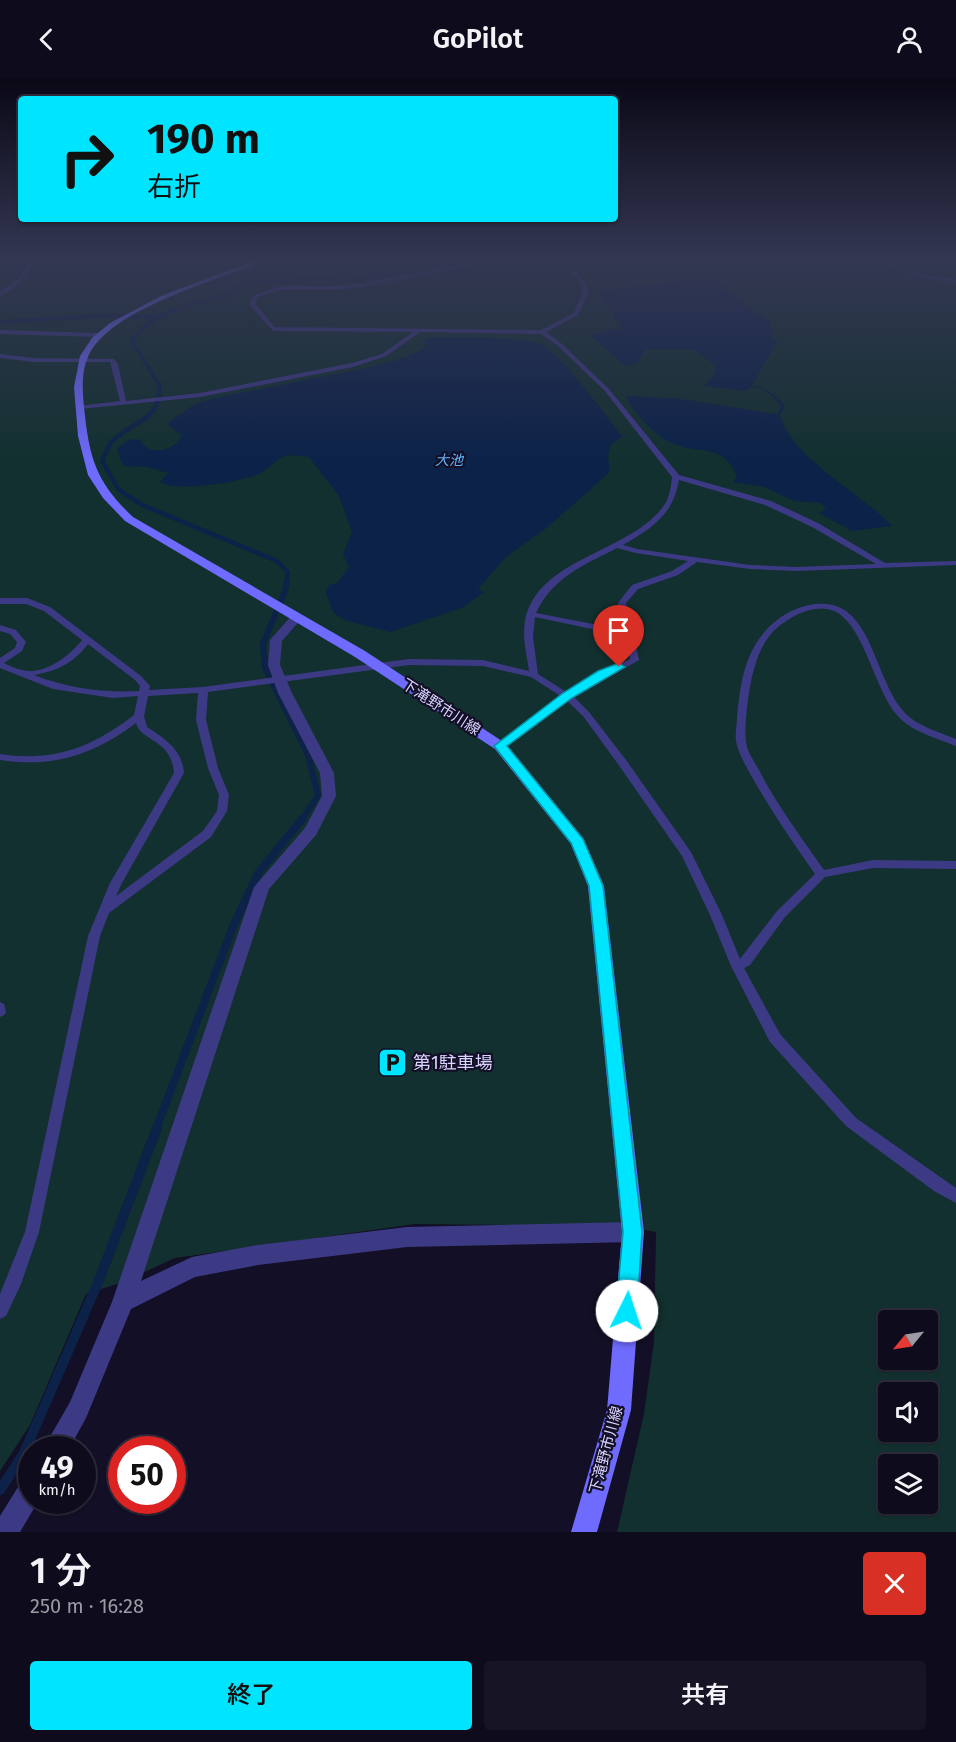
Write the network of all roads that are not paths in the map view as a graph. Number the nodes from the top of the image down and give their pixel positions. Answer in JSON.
{"nodes":[{"id":1,"x":110,"y":328,"type":"edge"},
{"id":2,"x":273,"y":328,"type":"edge"},
{"id":3,"x":550,"y":328,"type":"edge"},
{"id":4,"x":418,"y":331,"type":"junction"},
{"id":5,"x":0,"y":332,"type":"edge"},
{"id":6,"x":542,"y":332,"type":"junction"},
{"id":7,"x":98,"y":335,"type":"junction"},
{"id":8,"x":0,"y":356,"type":"edge"},
{"id":9,"x":123,"y":402,"type":"junction"},
{"id":10,"x":80,"y":406,"type":"junction"},
{"id":11,"x":676,"y":477,"type":"junction"},
{"id":12,"x":618,"y":546,"type":"junction"},
{"id":13,"x":694,"y":560,"type":"junction"},
{"id":14,"x":956,"y":563,"type":"edge"},
{"id":15,"x":882,"y":564,"type":"junction"},
{"id":16,"x":0,"y":601,"type":"edge"},
{"id":17,"x":531,"y":614,"type":"junction"},
{"id":18,"x":297,"y":617,"type":"junction"},
{"id":19,"x":0,"y":628,"type":"edge"},
{"id":20,"x":629,"y":634,"type":"junction"},
{"id":21,"x":87,"y":640,"type":"junction"},
{"id":22,"x":0,"y":664,"type":"edge"},
{"id":23,"x":24,"y":675,"type":"junction"},
{"id":24,"x":534,"y":675,"type":"junction"},
{"id":25,"x":203,"y":690,"type":"junction"},
{"id":26,"x":567,"y":696,"type":"junction"},
{"id":27,"x":139,"y":716,"type":"junction"},
{"id":28,"x":956,"y":743,"type":"edge"},
{"id":29,"x":500,"y":746,"type":"junction"},
{"id":30,"x":0,"y":757,"type":"edge"},
{"id":31,"x":956,"y":865,"type":"edge"},
{"id":32,"x":821,"y":874,"type":"junction"},
{"id":33,"x":102,"y":913,"type":"junction"},
{"id":34,"x":737,"y":966,"type":"junction"},
{"id":35,"x":0,"y":1007,"type":"edge"},
{"id":36,"x":0,"y":1012,"type":"edge"},
{"id":37,"x":956,"y":1196,"type":"edge"},
{"id":38,"x":633,"y":1232,"type":"junction"},
{"id":39,"x":123,"y":1302,"type":"junction"},
{"id":40,"x":0,"y":1311,"type":"edge"},
{"id":41,"x":63,"y":1436,"type":"edge"},
{"id":42,"x":18,"y":1511,"type":"edge"},
{"id":43,"x":5,"y":1532,"type":"edge"},
{"id":44,"x":584,"y":1532,"type":"edge"}],
"edges":[{"from":1,"to":7,"type":"main road","name":"下滝野市川線"},
{"from":2,"to":4,"type":"lane"},
{"from":3,"to":6,"type":"lane"},
{"from":4,"to":6,"type":"lane"},
{"from":4,"to":9,"type":"lane"},
{"from":5,"to":7,"type":"street"},
{"from":6,"to":11,"type":"lane"},
{"from":7,"to":10,"type":"main road","name":"下滝野市川線"},
{"from":8,"to":9,"type":"lane"},
{"from":9,"to":10,"type":"lane"},
{"from":10,"to":18,"type":"main road","name":"下滝野市川線"},
{"from":11,"to":12,"type":"lane"},
{"from":11,"to":15,"type":"lane"},
{"from":12,"to":13,"type":"lane"},
{"from":12,"to":17,"type":"lane"},
{"from":13,"to":15,"type":"lane"},
{"from":13,"to":20,"type":"lane"},
{"from":14,"to":15,"type":"lane"},
{"from":16,"to":21,"type":"lane"},
{"from":17,"to":20,"type":"lane"},
{"from":17,"to":24,"type":"lane"},
{"from":18,"to":29,"type":"main road","name":"下滝野市川線"},
{"from":18,"to":39,"type":"street"},
{"from":19,"to":22,"type":"lane"},
{"from":20,"to":26,"type":"lane"},
{"from":21,"to":23,"type":"lane"},
{"from":21,"to":27,"type":"lane"},
{"from":22,"to":23,"type":"lane"},
{"from":23,"to":25,"type":"lane"},
{"from":24,"to":25,"type":"lane"},
{"from":24,"to":26,"type":"lane"},
{"from":25,"to":33,"type":"lane"},
{"from":26,"to":29,"type":"lane"},
{"from":26,"to":34,"type":"lane"},
{"from":27,"to":30,"type":"lane"},
{"from":27,"to":33,"type":"lane"},
{"from":28,"to":32,"type":"lane"},
{"from":29,"to":38,"type":"main road","name":"下滝野市川線"},
{"from":31,"to":32,"type":"lane"},
{"from":32,"to":34,"type":"lane"},
{"from":33,"to":40,"type":"lane"},
{"from":34,"to":37,"type":"lane"},
{"from":35,"to":36,"type":"lane"},
{"from":38,"to":39,"type":"street"},
{"from":38,"to":44,"type":"main road","name":"下滝野市川線"},
{"from":39,"to":41,"type":"street"},
{"from":42,"to":43,"type":"street"}]}
